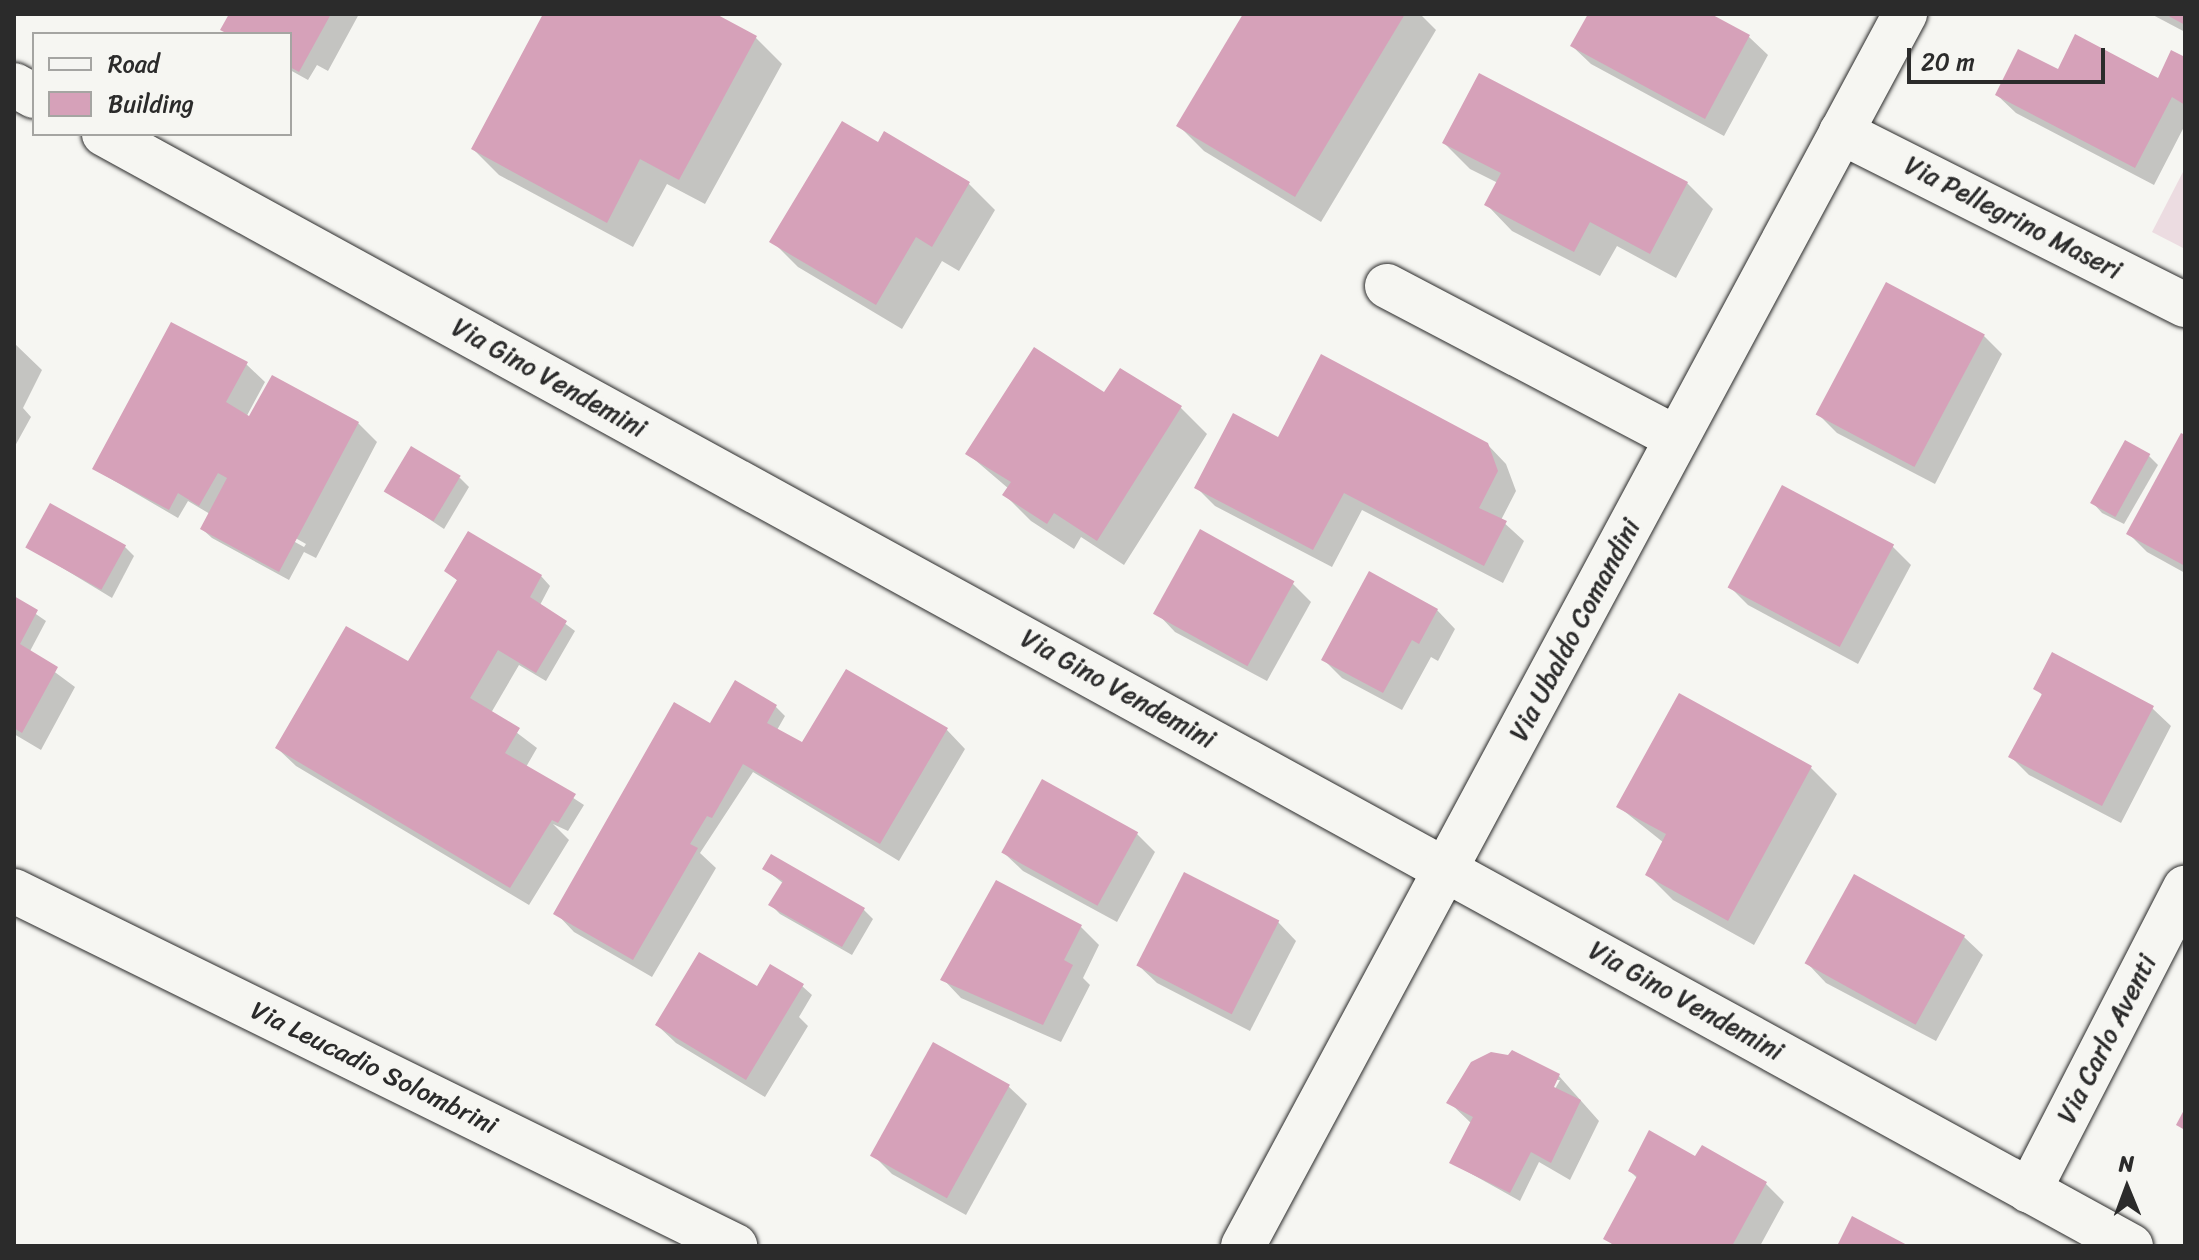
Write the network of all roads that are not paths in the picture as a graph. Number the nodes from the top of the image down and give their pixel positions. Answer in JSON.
{"nodes":[{"id":1,"x":1905,"y":14,"type":"edge"},
{"id":2,"x":14,"y":85,"type":"edge"},
{"id":3,"x":32,"y":95,"type":"edge"},
{"id":4,"x":1841,"y":132,"type":"junction"},
{"id":5,"x":108,"y":136,"type":"edge"},
{"id":6,"x":1387,"y":286,"type":"dead end"},
{"id":7,"x":2185,"y":305,"type":"edge"},
{"id":8,"x":1676,"y":438,"type":"junction"},
{"id":9,"x":1448,"y":871,"type":"junction"},
{"id":10,"x":2185,"y":888,"type":"edge"},
{"id":11,"x":14,"y":891,"type":"edge"},
{"id":12,"x":2029,"y":1191,"type":"junction"},
{"id":13,"x":735,"y":1246,"type":"edge"},
{"id":14,"x":1243,"y":1246,"type":"edge"},
{"id":15,"x":2131,"y":1246,"type":"edge"}],
"edges":[{"from":1,"to":4,"type":"street","name":"Via Ubaldo Comandini"},
{"from":2,"to":3,"type":"street"},
{"from":4,"to":7,"type":"street","name":"Via Pellegrino Maseri"},
{"from":4,"to":8,"type":"street","name":"Via Ubaldo Comandini"},
{"from":5,"to":9,"type":"street","name":"Via Gino Vendemini"},
{"from":6,"to":8,"type":"street"},
{"from":8,"to":9,"type":"street","name":"Via Ubaldo Comandini"},
{"from":9,"to":12,"type":"street","name":"Via Gino Vendemini"},
{"from":9,"to":14,"type":"street","name":"Via Ubaldo Comandini"},
{"from":10,"to":12,"type":"street","name":"Via Carlo Aventi"},
{"from":11,"to":13,"type":"street","name":"Via Leucadio Solombrini"},
{"from":12,"to":15,"type":"street","name":"Via Gino Vendemini"}]}
